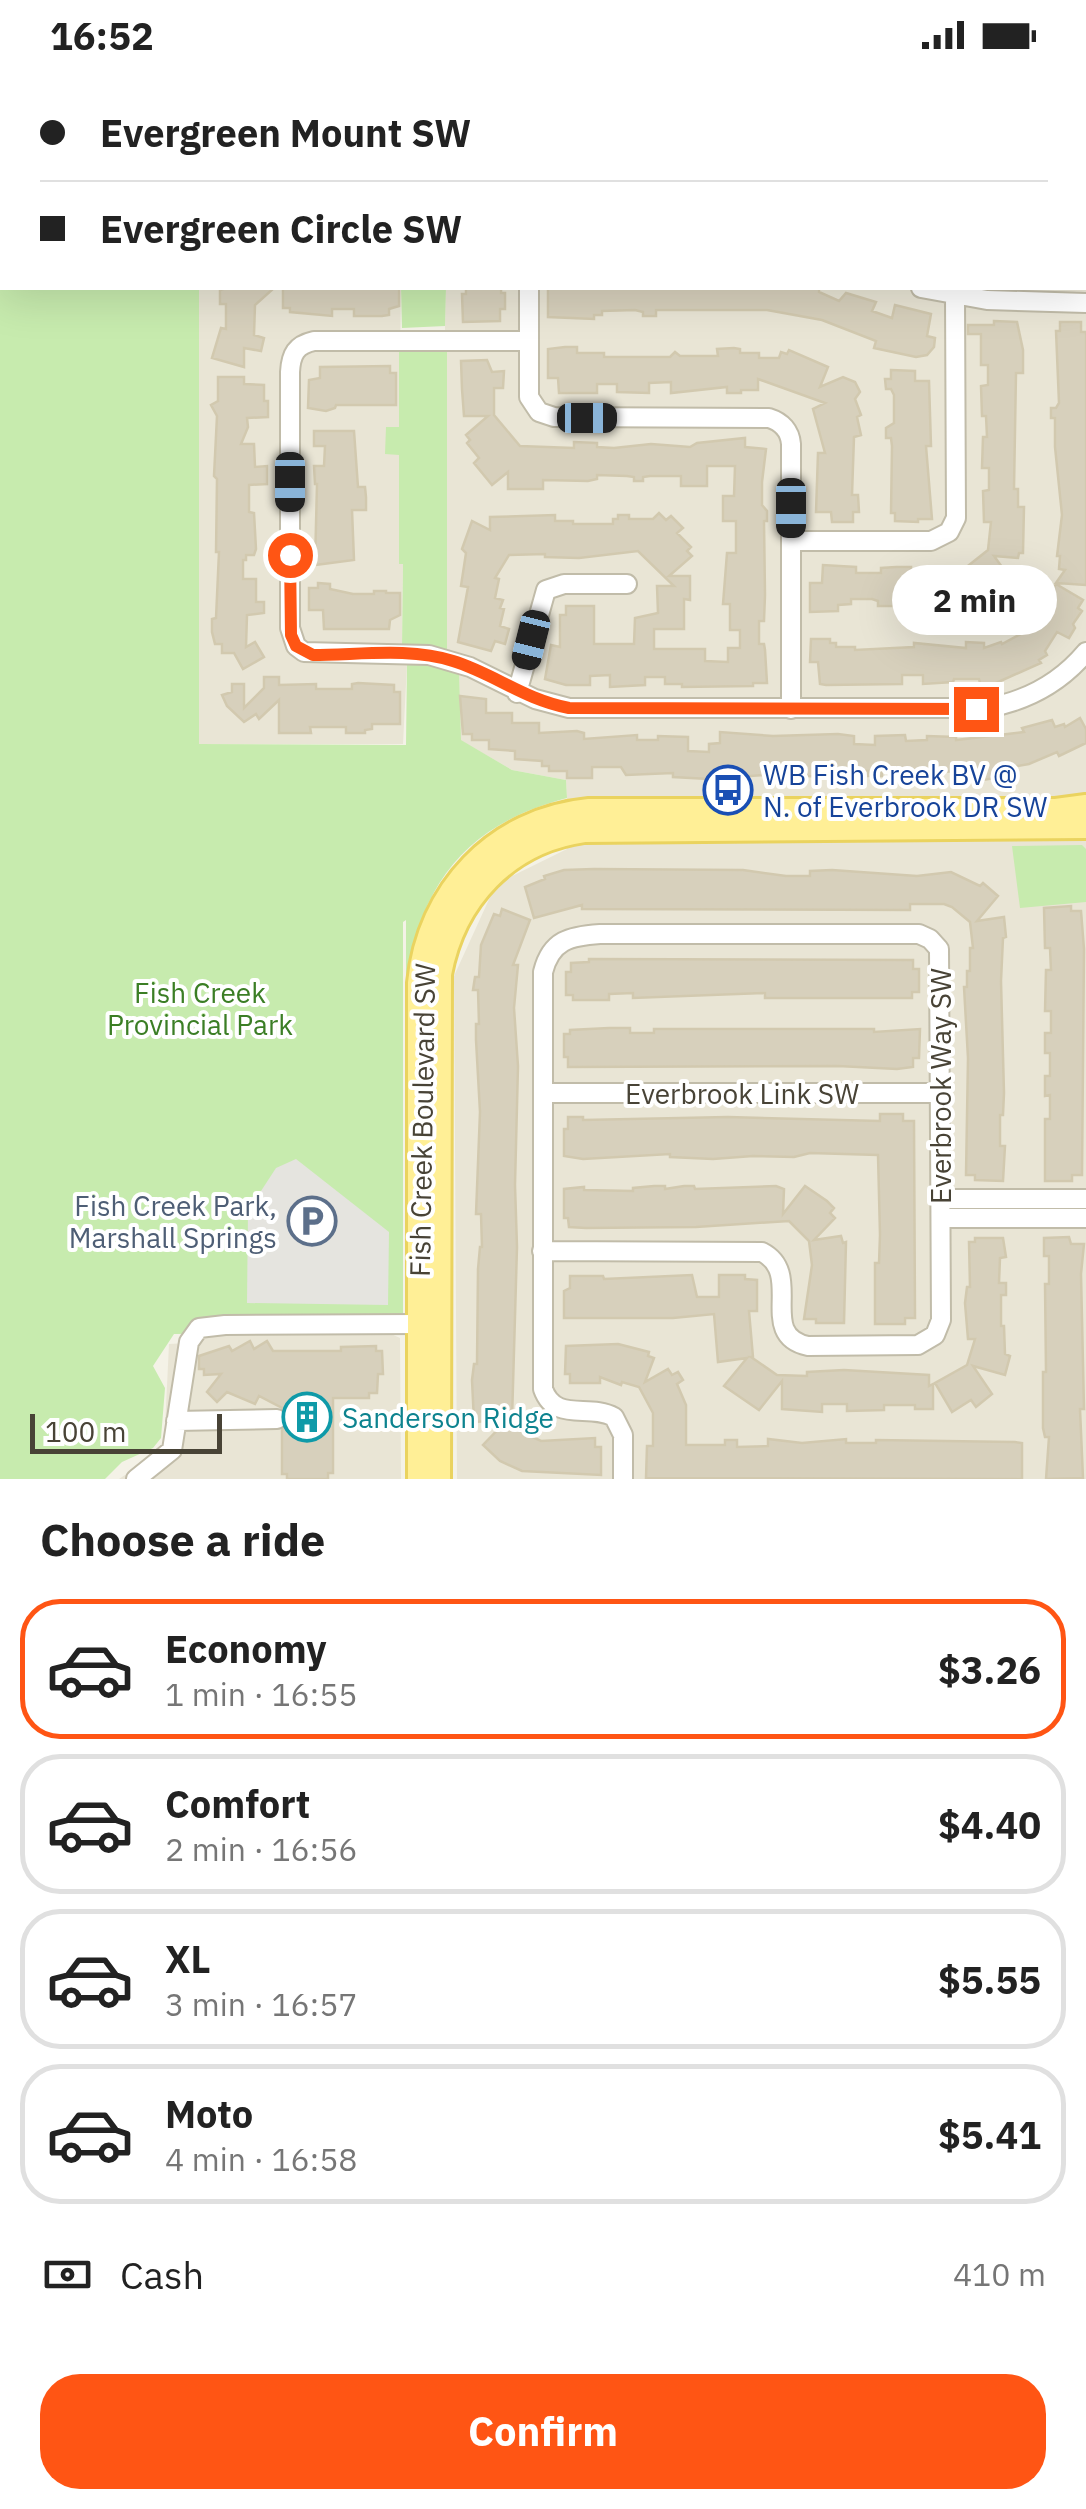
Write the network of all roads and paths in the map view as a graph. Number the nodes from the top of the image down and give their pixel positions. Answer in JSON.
{"nodes":[{"id":1,"x":529,"y":290,"type":"edge"},
{"id":2,"x":929,"y":290,"type":"edge"},
{"id":3,"x":956,"y":296,"type":"junction"},
{"id":4,"x":1086,"y":303,"type":"edge"},
{"id":5,"x":529,"y":341,"type":"junction"},
{"id":6,"x":791,"y":541,"type":"junction"},
{"id":7,"x":626,"y":584,"type":"dead end"},
{"id":8,"x":1086,"y":652,"type":"edge"},
{"id":9,"x":517,"y":692,"type":"junction"},
{"id":10,"x":791,"y":709,"type":"junction"},
{"id":11,"x":1086,"y":806,"type":"edge"},
{"id":12,"x":1086,"y":827,"type":"edge"},
{"id":13,"x":542,"y":1092,"type":"junction"},
{"id":14,"x":940,"y":1092,"type":"junction"},
{"id":15,"x":1086,"y":1199,"type":"edge"},
{"id":16,"x":940,"y":1208,"type":"junction"},
{"id":17,"x":1086,"y":1218,"type":"edge"},
{"id":18,"x":542,"y":1251,"type":"junction"},
{"id":19,"x":419,"y":1324,"type":"junction"},
{"id":20,"x":277,"y":1419,"type":"dead end"},
{"id":21,"x":176,"y":1421,"type":"junction"},
{"id":22,"x":136,"y":1479,"type":"edge"},
{"id":23,"x":419,"y":1479,"type":"edge"},
{"id":24,"x":439,"y":1479,"type":"edge"},
{"id":25,"x":623,"y":1479,"type":"edge"}],
"edges":[{"from":1,"to":5,"type":"street"},
{"from":2,"to":3,"type":"street"},
{"from":3,"to":4,"type":"street"},
{"from":3,"to":6,"type":"street"},
{"from":5,"to":6,"type":"street"},
{"from":5,"to":9,"type":"street"},
{"from":6,"to":10,"type":"street"},
{"from":7,"to":9,"type":"street"},
{"from":8,"to":10,"type":"street"},
{"from":9,"to":10,"type":"street"},
{"from":11,"to":19,"type":"main road","name":"Fish Creek Boulevard SW"},
{"from":12,"to":24,"type":"main road","name":"Fish Creek Boulevard SW"},
{"from":13,"to":14,"type":"street","name":"Everbrook Link SW"},
{"from":13,"to":14,"type":"street","name":"Everbrook Way SW"},
{"from":13,"to":18,"type":"street","name":"Everbrook Way SW"},
{"from":14,"to":16,"type":"street","name":"Everbrook Way SW"},
{"from":15,"to":16,"type":"street"},
{"from":16,"to":17,"type":"street"},
{"from":16,"to":18,"type":"street","name":"Everbrook Way SW"},
{"from":18,"to":25,"type":"street","name":"Everbrook Way SW"},
{"from":19,"to":21,"type":"street"},
{"from":19,"to":23,"type":"main road","name":"Fish Creek Boulevard SW"},
{"from":20,"to":21,"type":"street"},
{"from":21,"to":22,"type":"street"}]}
